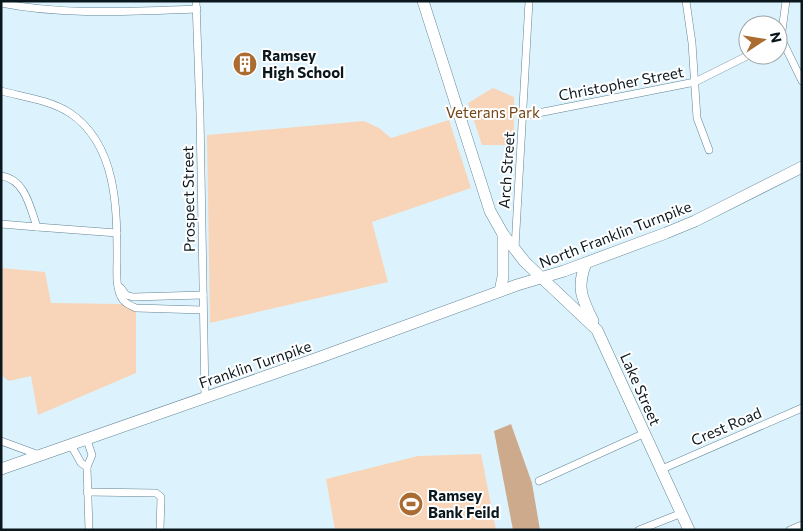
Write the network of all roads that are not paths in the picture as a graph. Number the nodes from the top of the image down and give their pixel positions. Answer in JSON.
{"nodes":[{"id":1,"x":422,"y":1,"type":"edge"},
{"id":2,"x":529,"y":1,"type":"edge"},
{"id":3,"x":686,"y":1,"type":"edge"},
{"id":4,"x":786,"y":1,"type":"edge"},
{"id":5,"x":1,"y":3,"type":"edge"},
{"id":6,"x":196,"y":5,"type":"edge"},
{"id":7,"x":784,"y":15,"type":"edge"},
{"id":8,"x":788,"y":54,"type":"edge"},
{"id":9,"x":738,"y":60,"type":"edge"},
{"id":10,"x":802,"y":81,"type":"edge"},
{"id":11,"x":695,"y":82,"type":"junction"},
{"id":12,"x":1,"y":91,"type":"edge"},
{"id":13,"x":523,"y":116,"type":"junction"},
{"id":14,"x":710,"y":150,"type":"dead end"},
{"id":15,"x":802,"y":167,"type":"edge"},
{"id":16,"x":1,"y":176,"type":"edge"},
{"id":17,"x":1,"y":224,"type":"edge"},
{"id":18,"x":37,"y":227,"type":"junction"},
{"id":19,"x":117,"y":233,"type":"junction"},
{"id":20,"x":502,"y":234,"type":"junction"},
{"id":21,"x":515,"y":251,"type":"junction"},
{"id":22,"x":586,"y":263,"type":"junction"},
{"id":23,"x":542,"y":278,"type":"junction"},
{"id":24,"x":517,"y":285,"type":"joint"},
{"id":25,"x":119,"y":286,"type":"junction"},
{"id":26,"x":500,"y":291,"type":"junction"},
{"id":27,"x":203,"y":295,"type":"junction"},
{"id":28,"x":203,"y":310,"type":"junction"},
{"id":29,"x":597,"y":330,"type":"junction"},
{"id":30,"x":205,"y":397,"type":"junction"},
{"id":31,"x":802,"y":408,"type":"edge"},
{"id":32,"x":645,"y":433,"type":"junction"},
{"id":33,"x":87,"y":440,"type":"junction"},
{"id":34,"x":1,"y":441,"type":"edge"},
{"id":35,"x":71,"y":445,"type":"junction"},
{"id":36,"x":40,"y":456,"type":"junction"},
{"id":37,"x":87,"y":467,"type":"junction"},
{"id":38,"x":1,"y":469,"type":"edge"},
{"id":39,"x":662,"y":469,"type":"junction"},
{"id":40,"x":540,"y":480,"type":"dead end"},
{"id":41,"x":87,"y":492,"type":"junction"},
{"id":42,"x":682,"y":514,"type":"junction"},
{"id":43,"x":802,"y":525,"type":"edge"},
{"id":44,"x":89,"y":530,"type":"edge"},
{"id":45,"x":160,"y":530,"type":"edge"},
{"id":46,"x":639,"y":530,"type":"edge"},
{"id":47,"x":689,"y":530,"type":"edge"},
{"id":48,"x":790,"y":530,"type":"edge"}],
"edges":[{"from":1,"to":20,"type":"main road","name":"Lake Street"},
{"from":2,"to":13,"type":"street","name":"Arch Street"},
{"from":3,"to":11,"type":"street"},
{"from":4,"to":7,"type":"street"},
{"from":5,"to":6,"type":"street"},
{"from":6,"to":27,"type":"street","name":"Prospect Street"},
{"from":8,"to":10,"type":"street"},
{"from":9,"to":11,"type":"street","name":"Christopher Street"},
{"from":11,"to":13,"type":"street","name":"Christopher Street"},
{"from":11,"to":14,"type":"street"},
{"from":12,"to":19,"type":"street"},
{"from":13,"to":21,"type":"street","name":"Arch Street"},
{"from":15,"to":22,"type":"main road","name":"North Franklin Turnpike"},
{"from":16,"to":18,"type":"street"},
{"from":17,"to":18,"type":"street"},
{"from":18,"to":19,"type":"street"},
{"from":19,"to":25,"type":"street"},
{"from":20,"to":21,"type":"main road","name":"Lake Street"},
{"from":20,"to":26,"type":"main road"},
{"from":21,"to":23,"type":"main road","name":"Lake Street"},
{"from":22,"to":23,"type":"main road","name":"North Franklin Turnpike"},
{"from":22,"to":29,"type":"main road"},
{"from":23,"to":24,"type":"main road","name":"North Franklin Turnpike"},
{"from":23,"to":29,"type":"main road","name":"Lake Street"},
{"from":24,"to":26,"type":"main road","name":"Franklin Turnpike"},
{"from":25,"to":27,"type":"street"},
{"from":25,"to":28,"type":"street"},
{"from":26,"to":30,"type":"main road","name":"Franklin Turnpike"},
{"from":27,"to":28,"type":"street","name":"Prospect Street"},
{"from":28,"to":30,"type":"street","name":"Prospect Street"},
{"from":29,"to":32,"type":"main road","name":"Lake Street"},
{"from":30,"to":33,"type":"main road","name":"Franklin Turnpike"},
{"from":31,"to":39,"type":"street","name":"Crest Road"},
{"from":32,"to":39,"type":"main road","name":"Lake Street"},
{"from":32,"to":40,"type":"street"},
{"from":33,"to":35,"type":"main road","name":"Franklin Turnpike"},
{"from":33,"to":37,"type":"street"},
{"from":34,"to":36,"type":"street"},
{"from":35,"to":36,"type":"main road","name":"Franklin Turnpike"},
{"from":35,"to":37,"type":"street"},
{"from":36,"to":38,"type":"main road","name":"Franklin Turnpike"},
{"from":37,"to":41,"type":"street"},
{"from":39,"to":42,"type":"main road","name":"Lake Street"},
{"from":41,"to":44,"type":"street"},
{"from":41,"to":45,"type":"street"},
{"from":42,"to":46,"type":"street"},
{"from":42,"to":47,"type":"main road","name":"Lake Street"},
{"from":43,"to":48,"type":"street"}]}
